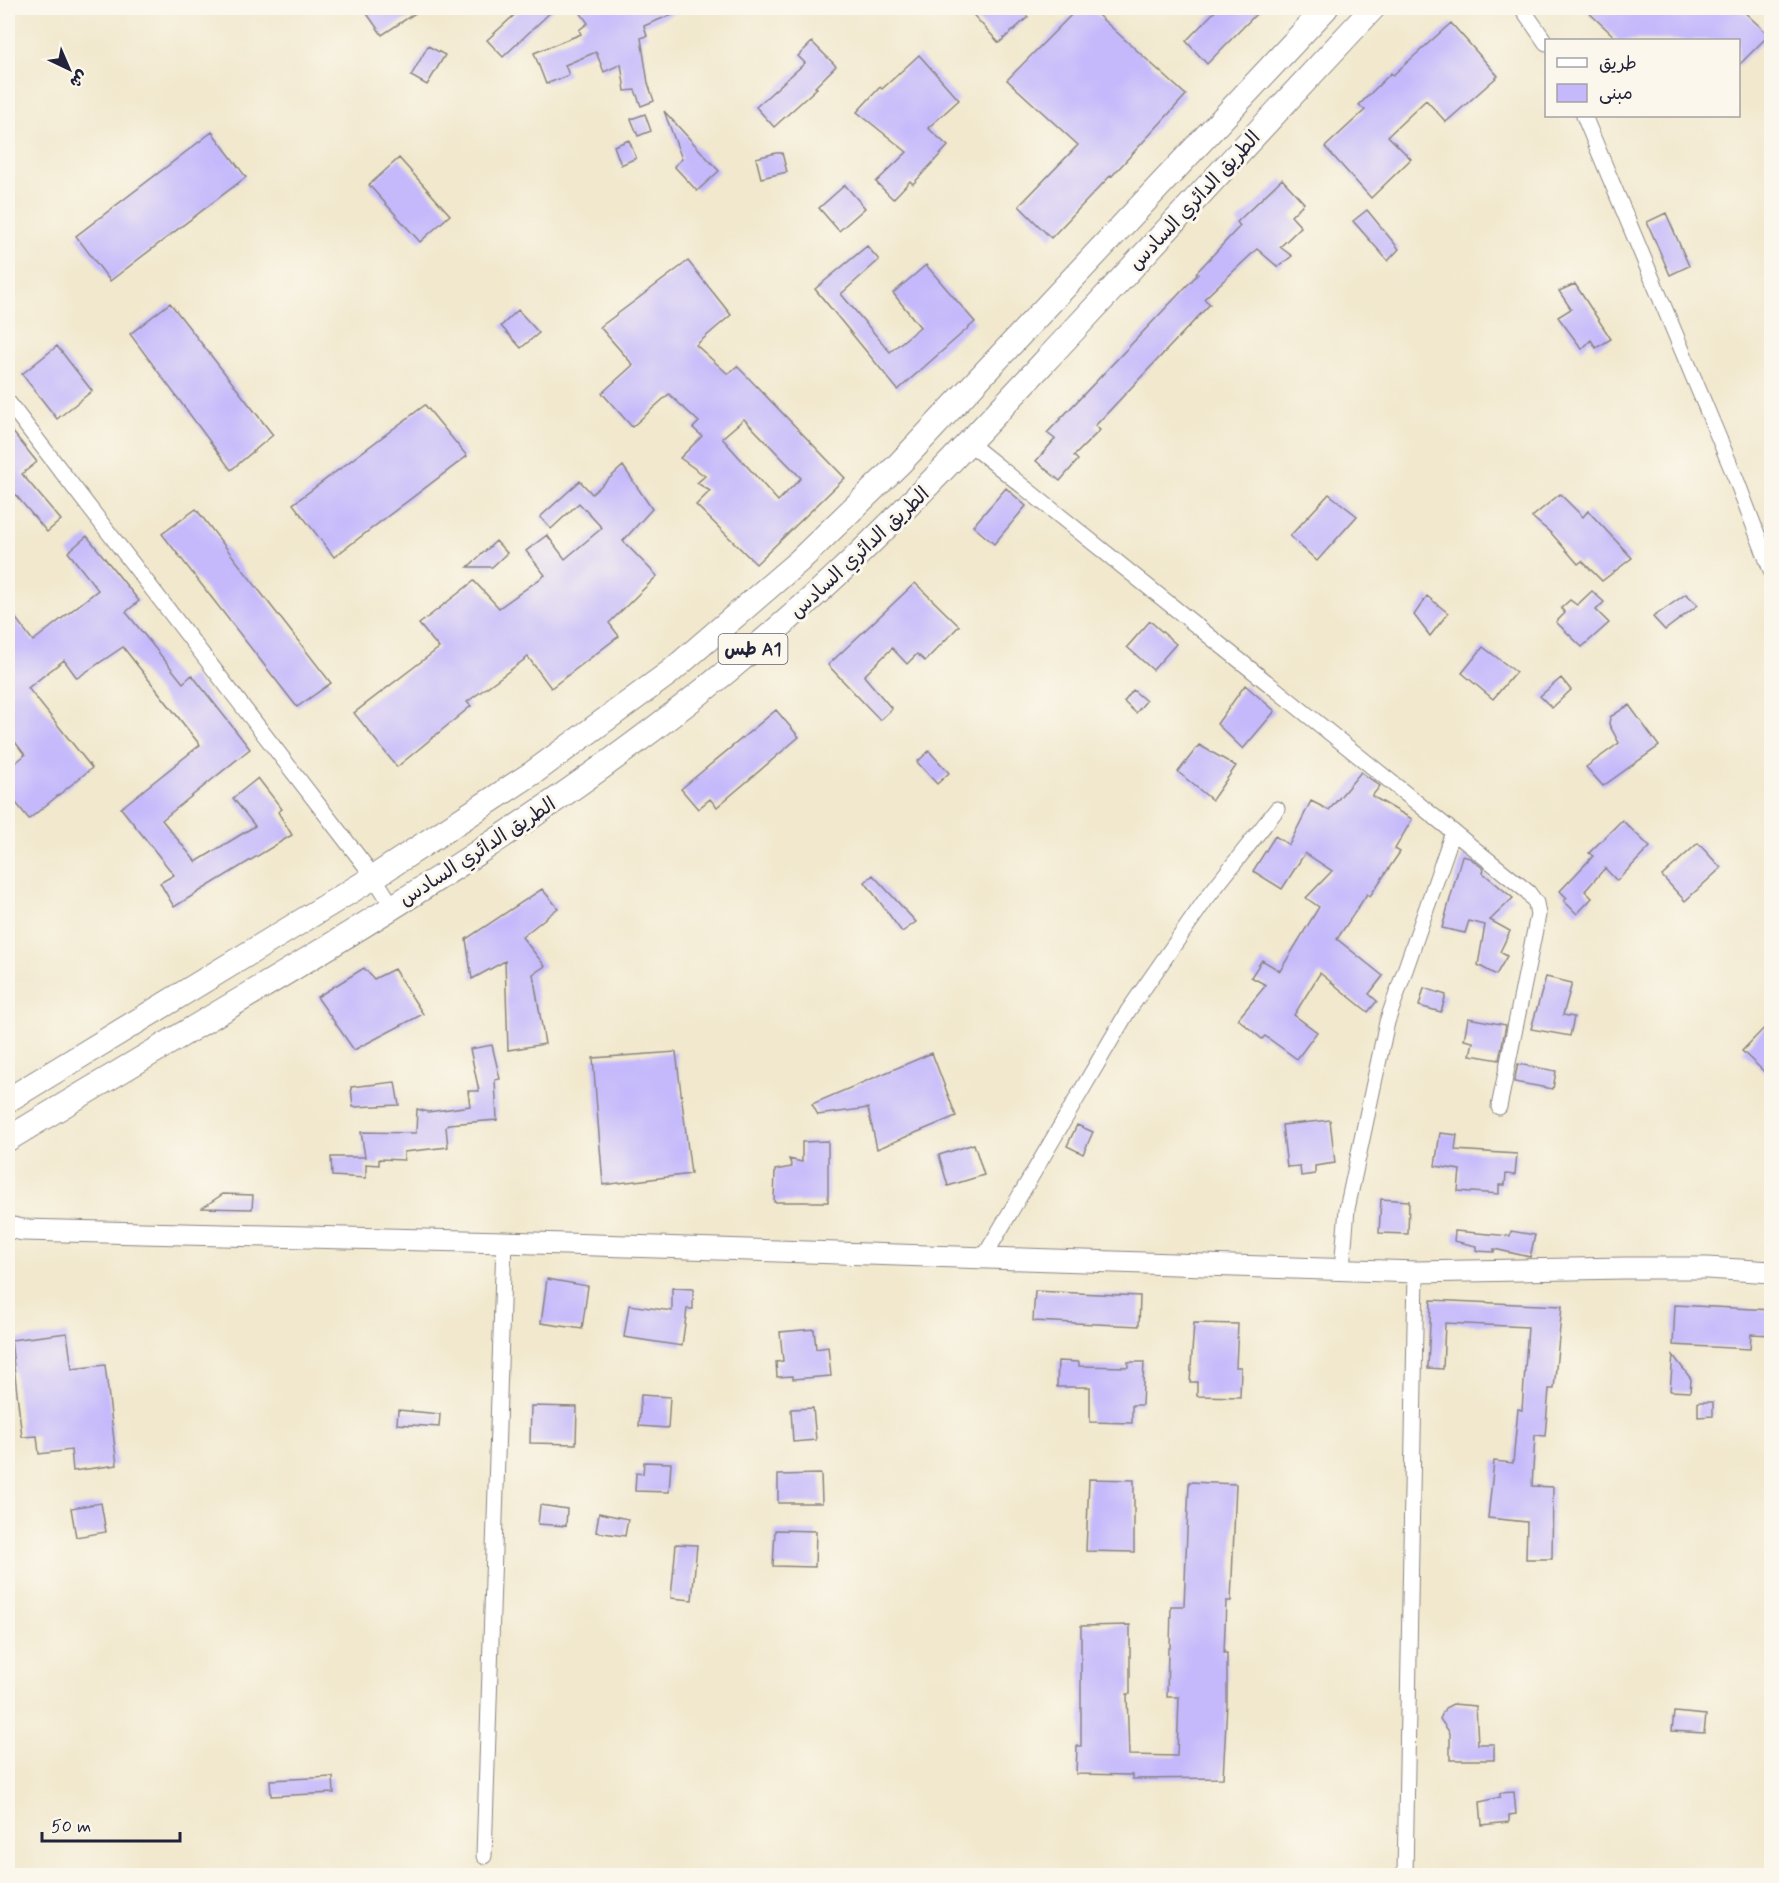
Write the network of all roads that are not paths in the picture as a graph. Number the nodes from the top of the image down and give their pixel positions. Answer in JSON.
{"nodes":[{"id":1,"x":1326,"y":8,"type":"edge"},
{"id":2,"x":1373,"y":8,"type":"edge"},
{"id":3,"x":1522,"y":8,"type":"edge"},
{"id":4,"x":1545,"y":42,"type":"edge"},
{"id":5,"x":1584,"y":117,"type":"edge"},
{"id":6,"x":8,"y":402,"type":"edge"},
{"id":7,"x":969,"y":443,"type":"junction"},
{"id":8,"x":899,"y":464,"type":"junction"},
{"id":9,"x":924,"y":491,"type":"junction"},
{"id":10,"x":1772,"y":573,"type":"edge"},
{"id":11,"x":629,"y":703,"type":"junction"},
{"id":12,"x":651,"y":731,"type":"junction"},
{"id":13,"x":1277,"y":809,"type":"dead end"},
{"id":14,"x":1453,"y":832,"type":"junction"},
{"id":15,"x":374,"y":876,"type":"junction"},
{"id":16,"x":393,"y":907,"type":"junction"},
{"id":17,"x":8,"y":1100,"type":"edge"},
{"id":18,"x":1499,"y":1107,"type":"dead end"},
{"id":19,"x":8,"y":1139,"type":"edge"},
{"id":20,"x":8,"y":1227,"type":"edge"},
{"id":21,"x":504,"y":1242,"type":"junction"},
{"id":22,"x":984,"y":1257,"type":"junction"},
{"id":23,"x":1342,"y":1268,"type":"junction"},
{"id":24,"x":1416,"y":1272,"type":"junction"},
{"id":25,"x":1772,"y":1272,"type":"edge"},
{"id":26,"x":484,"y":1856,"type":"dead end"},
{"id":27,"x":1405,"y":1875,"type":"edge"}],
"edges":[{"from":1,"to":8,"type":"highway","name":"الطريق الدائري السادس","number":"طس A1"},
{"from":2,"to":7,"type":"highway","name":"الطريق الدائري السادس","number":"طس A1"},
{"from":3,"to":4,"type":"street"},
{"from":5,"to":10,"type":"street"},
{"from":6,"to":15,"type":"street"},
{"from":7,"to":9,"type":"highway","name":"الطريق الدائري السادس","number":"طس A1"},
{"from":7,"to":14,"type":"street"},
{"from":8,"to":9,"type":"highway"},
{"from":8,"to":11,"type":"highway","name":"الطريق الدائري السادس","number":"طس A1"},
{"from":9,"to":12,"type":"highway","name":"الطريق الدائري السادس","number":"طس A1"},
{"from":11,"to":12,"type":"highway"},
{"from":11,"to":15,"type":"highway","name":"الطريق الدائري السادس","number":"طس A1"},
{"from":12,"to":16,"type":"highway","name":"الطريق الدائري السادس","number":"طس A1"},
{"from":13,"to":22,"type":"street"},
{"from":14,"to":18,"type":"street"},
{"from":14,"to":23,"type":"street"},
{"from":15,"to":16,"type":"street"},
{"from":15,"to":17,"type":"highway","name":"الطريق الدائري السادس","number":"طس A1"},
{"from":16,"to":19,"type":"highway","name":"الطريق الدائري السادس","number":"طس A1"},
{"from":20,"to":21,"type":"main road"},
{"from":21,"to":22,"type":"main road"},
{"from":21,"to":26,"type":"street"},
{"from":22,"to":23,"type":"main road"},
{"from":23,"to":24,"type":"main road"},
{"from":24,"to":25,"type":"main road"},
{"from":24,"to":27,"type":"street"}]}
